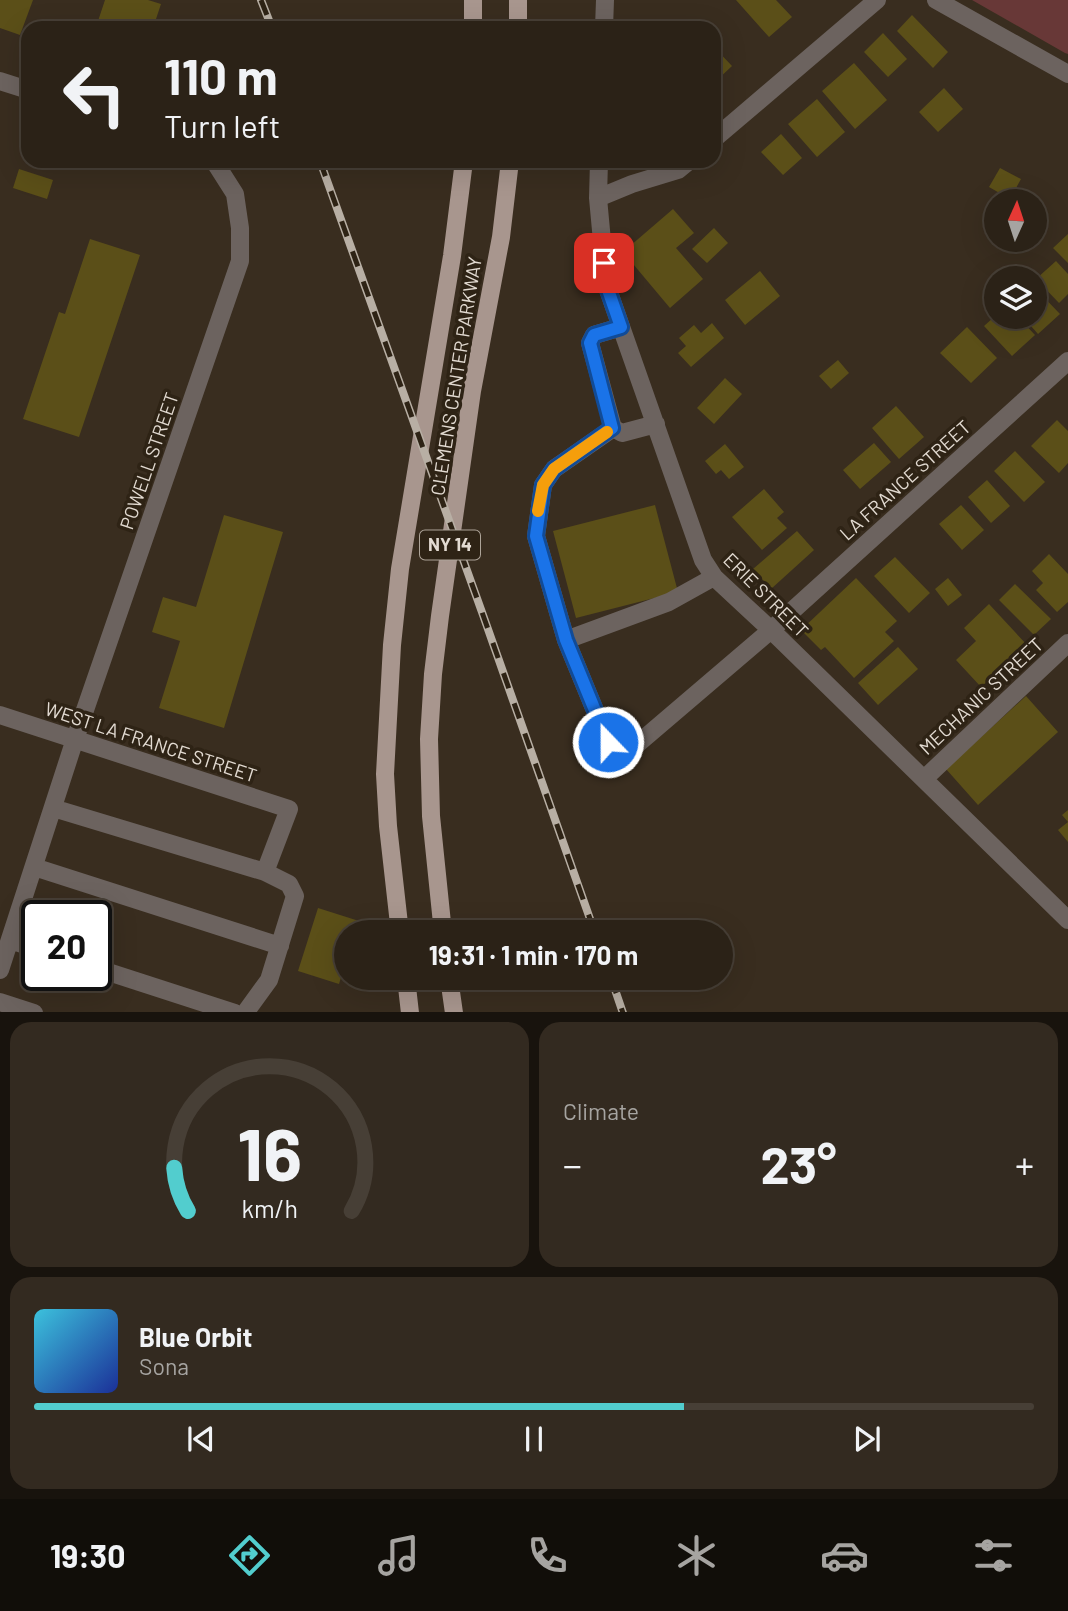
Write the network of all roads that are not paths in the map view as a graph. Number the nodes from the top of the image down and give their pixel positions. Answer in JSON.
{"nodes":[{"id":1,"x":473,"y":0,"type":"edge"},
{"id":2,"x":518,"y":0,"type":"edge"},
{"id":3,"x":605,"y":0,"type":"edge"},
{"id":4,"x":877,"y":0,"type":"edge"},
{"id":5,"x":936,"y":0,"type":"edge"},
{"id":6,"x":474,"y":21,"type":"edge"},
{"id":7,"x":518,"y":21,"type":"edge"},
{"id":8,"x":604,"y":21,"type":"edge"},
{"id":9,"x":1068,"y":74,"type":"edge"},
{"id":10,"x":0,"y":80,"type":"edge"},
{"id":11,"x":21,"y":88,"type":"edge"},
{"id":12,"x":721,"y":133,"type":"edge"},
{"id":13,"x":218,"y":168,"type":"edge"},
{"id":14,"x":463,"y":168,"type":"edge"},
{"id":15,"x":509,"y":168,"type":"edge"},
{"id":16,"x":599,"y":168,"type":"edge"},
{"id":17,"x":680,"y":168,"type":"edge"},
{"id":18,"x":598,"y":198,"type":"junction"},
{"id":19,"x":621,"y":327,"type":"junction"},
{"id":20,"x":1068,"y":361,"type":"edge"},
{"id":21,"x":656,"y":424,"type":"junction"},
{"id":22,"x":612,"y":428,"type":"junction"},
{"id":23,"x":714,"y":577,"type":"junction"},
{"id":24,"x":771,"y":629,"type":"junction"},
{"id":25,"x":566,"y":640,"type":"junction"},
{"id":26,"x":1068,"y":643,"type":"edge"},
{"id":27,"x":0,"y":715,"type":"edge"},
{"id":28,"x":75,"y":739,"type":"junction"},
{"id":29,"x":924,"y":779,"type":"junction"},
{"id":30,"x":53,"y":808,"type":"junction"},
{"id":31,"x":34,"y":867,"type":"junction"},
{"id":32,"x":265,"y":872,"type":"junction"},
{"id":33,"x":1068,"y":919,"type":"edge"},
{"id":34,"x":399,"y":920,"type":"edge"},
{"id":35,"x":442,"y":920,"type":"edge"},
{"id":36,"x":10,"y":940,"type":"junction"},
{"id":37,"x":21,"y":944,"type":"edge"},
{"id":38,"x":280,"y":946,"type":"junction"},
{"id":39,"x":0,"y":970,"type":"edge"},
{"id":40,"x":112,"y":973,"type":"edge"},
{"id":41,"x":407,"y":990,"type":"edge"},
{"id":42,"x":451,"y":990,"type":"edge"},
{"id":43,"x":0,"y":1002,"type":"edge"},
{"id":44,"x":31,"y":1012,"type":"edge"},
{"id":45,"x":232,"y":1012,"type":"edge"},
{"id":46,"x":246,"y":1012,"type":"edge"},
{"id":47,"x":410,"y":1012,"type":"edge"},
{"id":48,"x":454,"y":1012,"type":"edge"}],
"edges":[{"from":1,"to":6,"type":"main road"},
{"from":2,"to":7,"type":"main road"},
{"from":3,"to":8,"type":"street"},
{"from":4,"to":12,"type":"street"},
{"from":5,"to":9,"type":"street"},
{"from":10,"to":11,"type":"street"},
{"from":13,"to":28,"type":"street","name":"POWELL STREET"},
{"from":14,"to":34,"type":"main road","name":"CLEMENS CENTER PARKWAY","number":"NY 14"},
{"from":15,"to":35,"type":"main road","name":"CLEMENS CENTER PARKWAY","number":"NY 14"},
{"from":16,"to":18,"type":"street","name":"ERIE STREET"},
{"from":17,"to":18,"type":"street"},
{"from":18,"to":19,"type":"street","name":"ERIE STREET"},
{"from":19,"to":21,"type":"street","name":"ERIE STREET"},
{"from":19,"to":22,"type":"street"},
{"from":20,"to":24,"type":"street","name":"LA FRANCE STREET"},
{"from":21,"to":22,"type":"street"},
{"from":21,"to":23,"type":"street","name":"ERIE STREET"},
{"from":22,"to":25,"type":"street"},
{"from":23,"to":24,"type":"street","name":"ERIE STREET"},
{"from":23,"to":25,"type":"street"},
{"from":24,"to":25,"type":"street","name":"LA FRANCE STREET"},
{"from":24,"to":29,"type":"street","name":"ERIE STREET"},
{"from":26,"to":29,"type":"street","name":"MECHANIC STREET"},
{"from":27,"to":28,"type":"street","name":"WEST LA FRANCE STREET"},
{"from":28,"to":30,"type":"street","name":"POWELL STREET"},
{"from":28,"to":32,"type":"street","name":"WEST LA FRANCE STREET"},
{"from":29,"to":33,"type":"street","name":"ERIE STREET"},
{"from":30,"to":31,"type":"street","name":"POWELL STREET"},
{"from":30,"to":32,"type":"street"},
{"from":31,"to":36,"type":"street","name":"POWELL STREET"},
{"from":31,"to":38,"type":"street"},
{"from":32,"to":38,"type":"street"},
{"from":36,"to":37,"type":"street"},
{"from":36,"to":39,"type":"street","name":"POWELL STREET"},
{"from":38,"to":46,"type":"street"},
{"from":40,"to":45,"type":"street"},
{"from":41,"to":47,"type":"main road"},
{"from":42,"to":48,"type":"main road"},
{"from":43,"to":44,"type":"street"}]}
